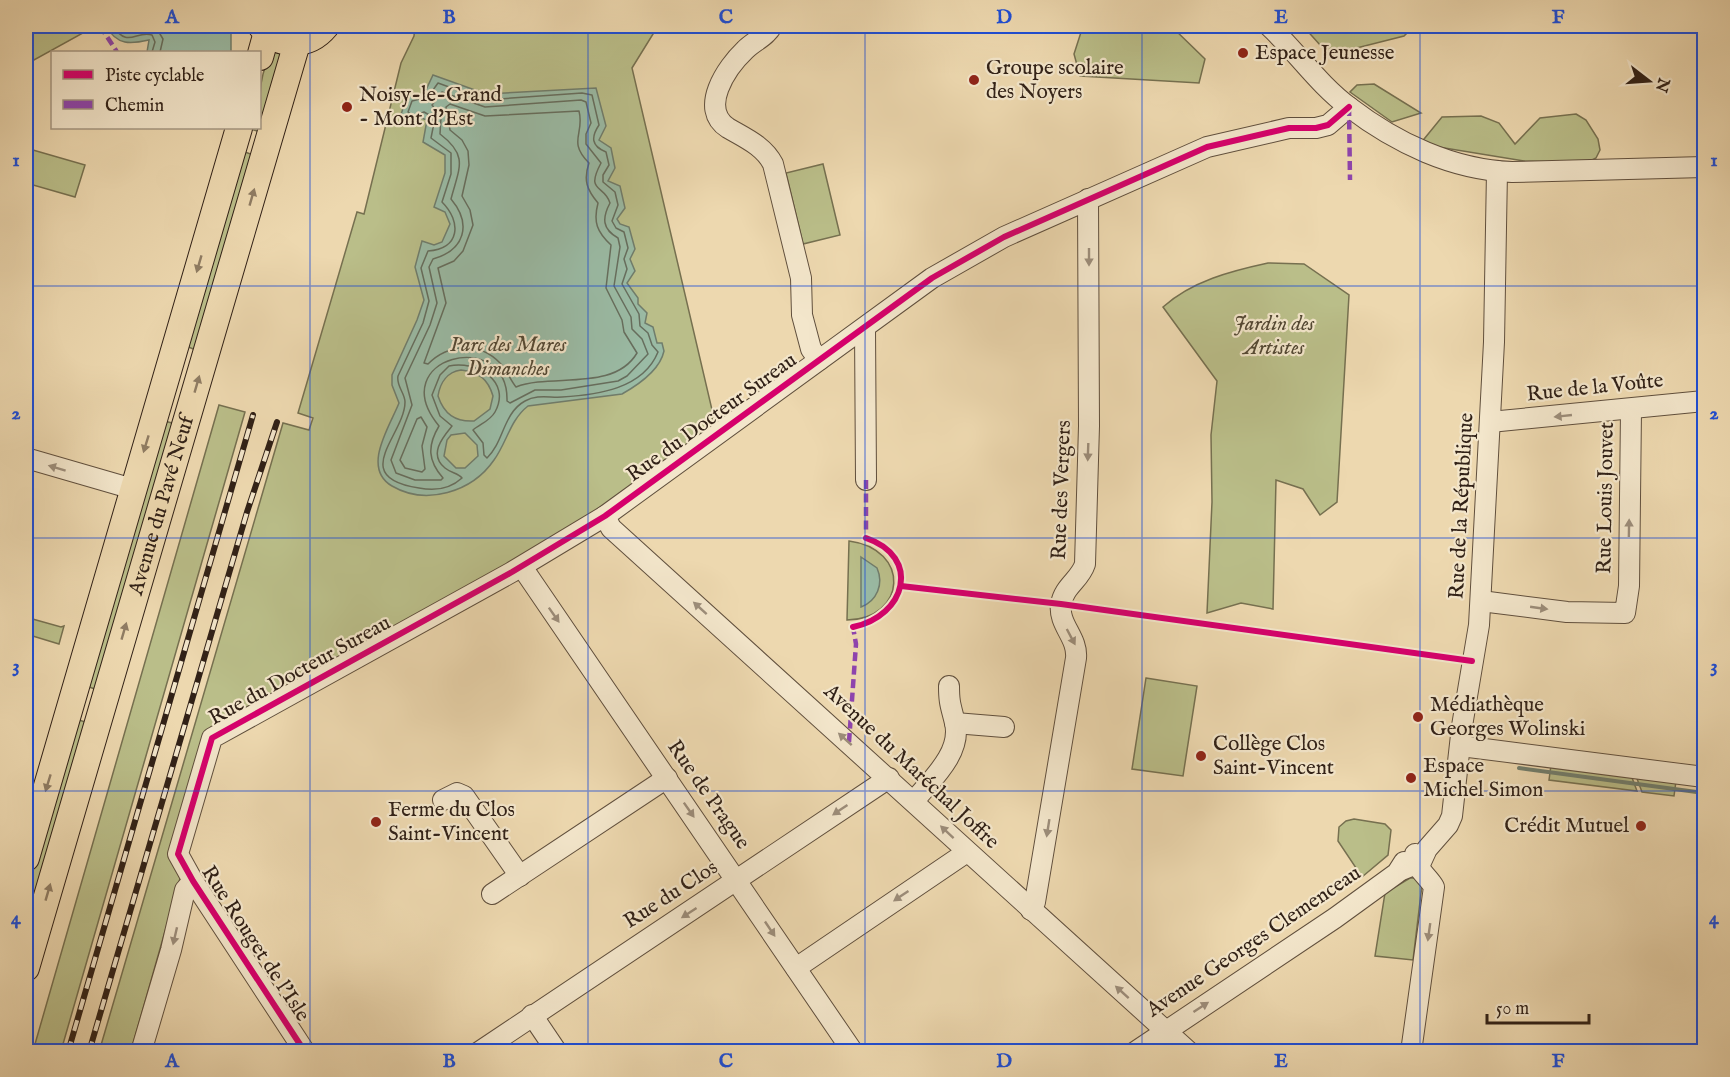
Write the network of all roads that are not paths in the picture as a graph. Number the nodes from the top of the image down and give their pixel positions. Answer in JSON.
{"nodes":[{"id":1,"x":326,"y":26,"type":"edge"},
{"id":2,"x":772,"y":26,"type":"edge"},
{"id":3,"x":1269,"y":26,"type":"edge"},
{"id":4,"x":262,"y":38,"type":"edge"},
{"id":5,"x":297,"y":43,"type":"junction"},
{"id":6,"x":1349,"y":107,"type":"junction"},
{"id":7,"x":239,"y":129,"type":"edge"},
{"id":8,"x":1704,"y":167,"type":"edge"},
{"id":9,"x":1497,"y":171,"type":"junction"},
{"id":10,"x":1088,"y":199,"type":"junction"},
{"id":11,"x":865,"y":328,"type":"junction"},
{"id":12,"x":819,"y":360,"type":"junction"},
{"id":13,"x":1704,"y":401,"type":"edge"},
{"id":14,"x":1630,"y":410,"type":"junction"},
{"id":15,"x":1490,"y":422,"type":"junction"},
{"id":16,"x":26,"y":458,"type":"edge"},
{"id":17,"x":866,"y":480,"type":"dead end"},
{"id":18,"x":133,"y":489,"type":"junction"},
{"id":19,"x":605,"y":516,"type":"junction"},
{"id":20,"x":522,"y":567,"type":"junction"},
{"id":21,"x":1481,"y":600,"type":"junction"},
{"id":22,"x":949,"y":686,"type":"dead end"},
{"id":23,"x":955,"y":723,"type":"junction"},
{"id":24,"x":1004,"y":727,"type":"dead end"},
{"id":25,"x":1461,"y":746,"type":"junction"},
{"id":26,"x":1704,"y":777,"type":"edge"},
{"id":27,"x":667,"y":778,"type":"junction"},
{"id":28,"x":889,"y":778,"type":"junction"},
{"id":29,"x":443,"y":800,"type":"dead end"},
{"id":30,"x":914,"y":801,"type":"junction"},
{"id":31,"x":967,"y":852,"type":"junction"},
{"id":32,"x":178,"y":854,"type":"joint"},
{"id":33,"x":26,"y":858,"type":"edge"},
{"id":34,"x":1411,"y":862,"type":"junction"},
{"id":35,"x":520,"y":876,"type":"junction"},
{"id":36,"x":737,"y":880,"type":"junction"},
{"id":37,"x":193,"y":881,"type":"junction"},
{"id":38,"x":492,"y":894,"type":"dead end"},
{"id":39,"x":1031,"y":910,"type":"junction"},
{"id":40,"x":26,"y":968,"type":"edge"},
{"id":41,"x":796,"y":968,"type":"junction"},
{"id":42,"x":532,"y":1015,"type":"junction"},
{"id":43,"x":1166,"y":1031,"type":"junction"},
{"id":44,"x":141,"y":1052,"type":"edge"},
{"id":45,"x":305,"y":1052,"type":"edge"},
{"id":46,"x":479,"y":1052,"type":"edge"},
{"id":47,"x":557,"y":1052,"type":"edge"},
{"id":48,"x":853,"y":1052,"type":"edge"},
{"id":49,"x":1135,"y":1052,"type":"edge"},
{"id":50,"x":1188,"y":1052,"type":"edge"},
{"id":51,"x":1411,"y":1052,"type":"edge"}],
"edges":[{"from":1,"to":5,"type":"main road"},
{"from":2,"to":12,"type":"street"},
{"from":3,"to":6,"type":"street"},
{"from":4,"to":5,"type":"main road"},
{"from":40,"to":5,"type":"main road","name":"Avenue du Pavé Neuf","one_way":true},
{"from":6,"to":9,"type":"street"},
{"from":6,"to":10,"type":"street","name":"Rue du Docteur Sureau"},
{"from":7,"to":18,"type":"main road","name":"Avenue du Pavé Neuf","one_way":true},
{"from":8,"to":9,"type":"street"},
{"from":9,"to":15,"type":"street","name":"Rue de la République"},
{"from":10,"to":11,"type":"street","name":"Rue du Docteur Sureau"},
{"from":10,"to":39,"type":"street","name":"Rue des Vergers","one_way":true},
{"from":11,"to":12,"type":"street","name":"Rue du Docteur Sureau"},
{"from":11,"to":17,"type":"street"},
{"from":12,"to":19,"type":"street","name":"Rue du Docteur Sureau"},
{"from":13,"to":14,"type":"street","name":"Rue de la Voûte"},
{"from":14,"to":15,"type":"street","name":"Rue de la Voûte","one_way":true},
{"from":21,"to":14,"type":"street","name":"Rue Louis Jouvet","one_way":true},
{"from":15,"to":21,"type":"street","name":"Rue de la République"},
{"from":18,"to":16,"type":"street","one_way":true},
{"from":18,"to":33,"type":"main road","name":"Avenue du Pavé Neuf","one_way":true},
{"from":19,"to":20,"type":"street","name":"Rue du Docteur Sureau"},
{"from":28,"to":19,"type":"street","name":"Avenue du Maréchal Joffre","one_way":true},
{"from":20,"to":27,"type":"street","name":"Rue de Prague","one_way":true},
{"from":20,"to":32,"type":"street","name":"Rue du Docteur Sureau"},
{"from":21,"to":25,"type":"street","name":"Rue de la République"},
{"from":22,"to":23,"type":"street"},
{"from":23,"to":24,"type":"street"},
{"from":23,"to":30,"type":"street"},
{"from":25,"to":26,"type":"street"},
{"from":25,"to":34,"type":"street","name":"Rue de la République"},
{"from":27,"to":35,"type":"street"},
{"from":27,"to":36,"type":"street","name":"Rue de Prague","one_way":true},
{"from":28,"to":30,"type":"street","name":"Avenue du Maréchal Joffre"},
{"from":28,"to":36,"type":"street","name":"Rue du Clos","one_way":true},
{"from":29,"to":35,"type":"street"},
{"from":31,"to":30,"type":"street","name":"Avenue du Maréchal Joffre","one_way":true},
{"from":31,"to":39,"type":"street","name":"Avenue du Maréchal Joffre"},
{"from":31,"to":41,"type":"street","one_way":true},
{"from":32,"to":37,"type":"street","name":"Rue Rouget de l'Isle"},
{"from":43,"to":34,"type":"street","name":"Avenue Georges Clemenceau","one_way":true},
{"from":34,"to":51,"type":"street","one_way":true},
{"from":35,"to":38,"type":"street"},
{"from":36,"to":41,"type":"street","name":"Rue de Prague","one_way":true},
{"from":36,"to":42,"type":"street","name":"Rue du Clos","one_way":true},
{"from":37,"to":44,"type":"street","one_way":true},
{"from":37,"to":45,"type":"street","name":"Rue Rouget de l'Isle"},
{"from":43,"to":39,"type":"street","name":"Avenue du Maréchal Joffre","one_way":true},
{"from":41,"to":48,"type":"street","name":"Rue de Prague"},
{"from":42,"to":46,"type":"street","name":"Rue du Clos"},
{"from":42,"to":47,"type":"street"},
{"from":43,"to":49,"type":"street","name":"Avenue Georges Clemenceau"},
{"from":43,"to":50,"type":"street","name":"Avenue du Maréchal Joffre"}]}
